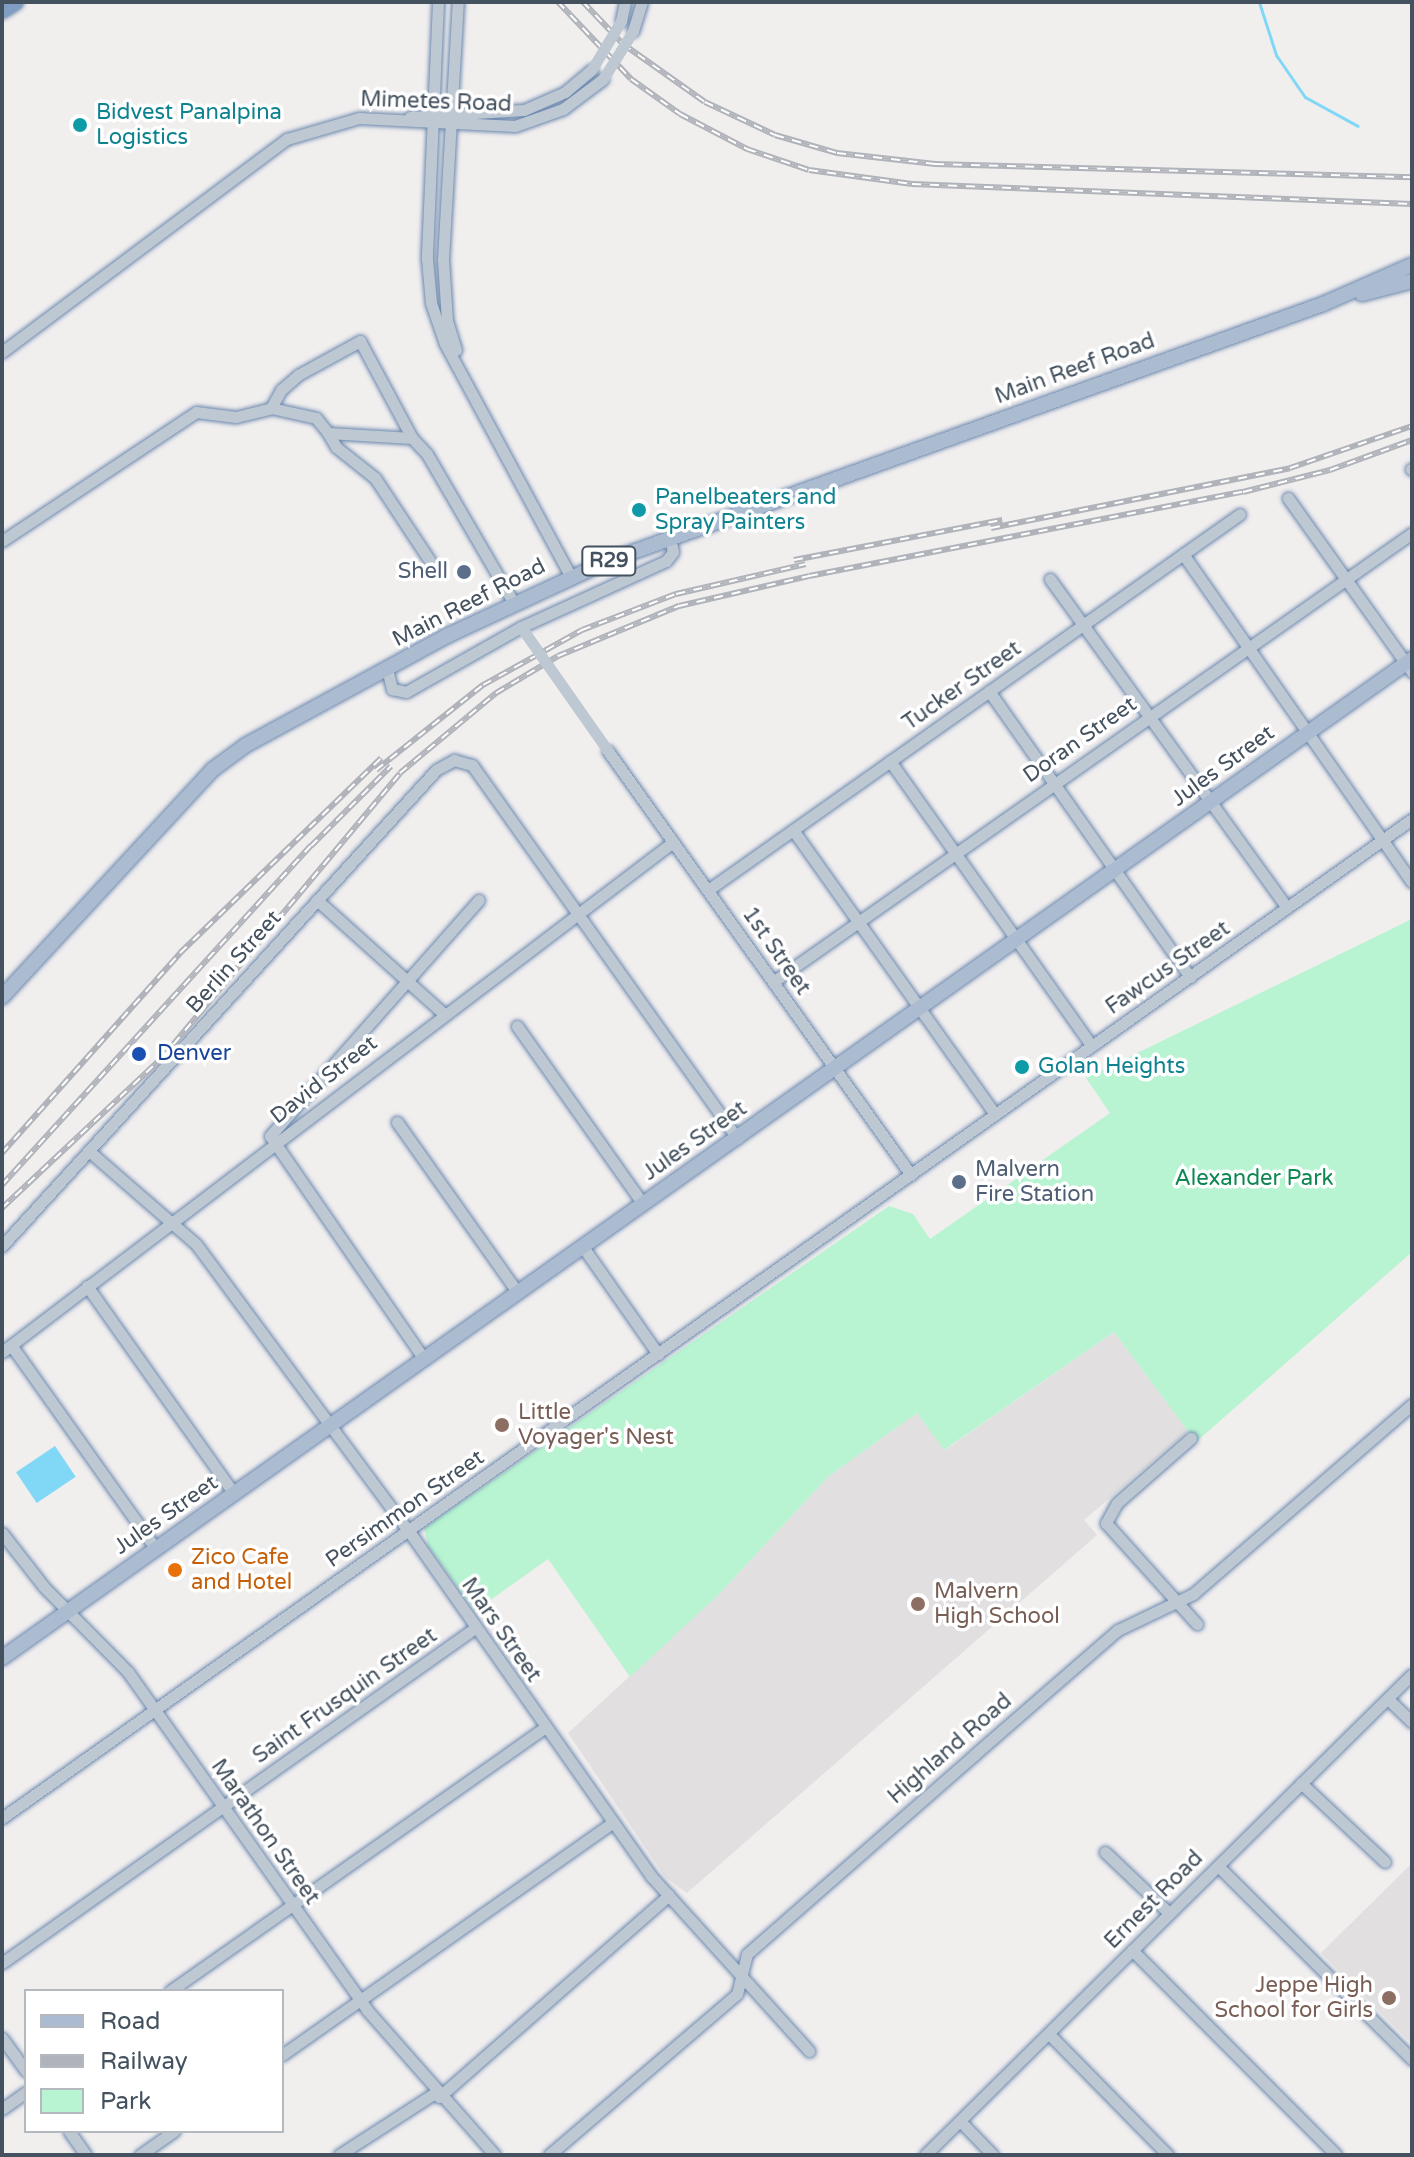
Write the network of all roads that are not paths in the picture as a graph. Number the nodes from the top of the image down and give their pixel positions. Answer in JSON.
{"nodes":[{"id":1,"x":15,"y":2,"type":"edge"},
{"id":2,"x":438,"y":2,"type":"edge"},
{"id":3,"x":458,"y":2,"type":"edge"},
{"id":4,"x":625,"y":2,"type":"edge"},
{"id":5,"x":642,"y":2,"type":"edge"},
{"id":6,"x":2,"y":10,"type":"edge"},
{"id":7,"x":433,"y":112,"type":"junction"},
{"id":8,"x":451,"y":112,"type":"junction"},
{"id":9,"x":406,"y":118,"type":"junction"},
{"id":10,"x":433,"y":125,"type":"junction"},
{"id":11,"x":450,"y":126,"type":"junction"},
{"id":12,"x":1412,"y":265,"type":"edge"},
{"id":13,"x":1412,"y":281,"type":"edge"},
{"id":14,"x":1323,"y":304,"type":"junction"},
{"id":15,"x":2,"y":352,"type":"edge"},
{"id":16,"x":466,"y":377,"type":"junction"},
{"id":17,"x":271,"y":408,"type":"junction"},
{"id":18,"x":328,"y":433,"type":"junction"},
{"id":19,"x":412,"y":438,"type":"junction"},
{"id":20,"x":1288,"y":498,"type":"dead end"},
{"id":21,"x":1240,"y":514,"type":"dead end"},
{"id":22,"x":1412,"y":533,"type":"edge"},
{"id":23,"x":670,"y":538,"type":"junction"},
{"id":24,"x":2,"y":541,"type":"edge"},
{"id":25,"x":1183,"y":554,"type":"junction"},
{"id":26,"x":430,"y":561,"type":"dead end"},
{"id":27,"x":571,"y":577,"type":"junction"},
{"id":28,"x":1050,"y":579,"type":"dead end"},
{"id":29,"x":1345,"y":579,"type":"junction"},
{"id":30,"x":513,"y":602,"type":"junction"},
{"id":31,"x":1083,"y":625,"type":"junction"},
{"id":32,"x":521,"y":627,"type":"junction"},
{"id":33,"x":1248,"y":648,"type":"junction"},
{"id":34,"x":1410,"y":665,"type":"edge"},
{"id":35,"x":387,"y":669,"type":"junction"},
{"id":36,"x":989,"y":691,"type":"junction"},
{"id":37,"x":1151,"y":715,"type":"junction"},
{"id":38,"x":1308,"y":732,"type":"junction"},
{"id":39,"x":890,"y":761,"type":"junction"},
{"id":40,"x":1052,"y":784,"type":"junction"},
{"id":41,"x":1211,"y":803,"type":"junction"},
{"id":42,"x":1412,"y":819,"type":"edge"},
{"id":43,"x":793,"y":830,"type":"junction"},
{"id":44,"x":1383,"y":840,"type":"junction"},
{"id":45,"x":673,"y":842,"type":"junction"},
{"id":46,"x":956,"y":852,"type":"junction"},
{"id":47,"x":1115,"y":870,"type":"junction"},
{"id":48,"x":1412,"y":882,"type":"edge"},
{"id":49,"x":708,"y":890,"type":"junction"},
{"id":50,"x":317,"y":900,"type":"junction"},
{"id":51,"x":479,"y":900,"type":"dead end"},
{"id":52,"x":1287,"y":908,"type":"junction"},
{"id":53,"x":577,"y":913,"type":"junction"},
{"id":54,"x":859,"y":922,"type":"junction"},
{"id":55,"x":1017,"y":939,"type":"junction"},
{"id":56,"x":1190,"y":977,"type":"junction"},
{"id":57,"x":407,"y":980,"type":"junction"},
{"id":58,"x":773,"y":982,"type":"junction"},
{"id":59,"x":2,"y":997,"type":"edge"},
{"id":60,"x":920,"y":1009,"type":"junction"},
{"id":61,"x":443,"y":1013,"type":"junction"},
{"id":62,"x":517,"y":1026,"type":"dead end"},
{"id":63,"x":1092,"y":1046,"type":"junction"},
{"id":64,"x":834,"y":1069,"type":"junction"},
{"id":65,"x":298,"y":1100,"type":"junction"},
{"id":66,"x":314,"y":1113,"type":"junction"},
{"id":67,"x":995,"y":1114,"type":"junction"},
{"id":68,"x":397,"y":1122,"type":"dead end"},
{"id":69,"x":737,"y":1138,"type":"junction"},
{"id":70,"x":272,"y":1147,"type":"junction"},
{"id":71,"x":948,"y":1149,"type":"joint"},
{"id":72,"x":90,"y":1152,"type":"junction"},
{"id":73,"x":911,"y":1175,"type":"junction"},
{"id":74,"x":643,"y":1204,"type":"junction"},
{"id":75,"x":173,"y":1221,"type":"junction"},
{"id":76,"x":2,"y":1246,"type":"edge"},
{"id":77,"x":583,"y":1247,"type":"junction"},
{"id":78,"x":87,"y":1286,"type":"junction"},
{"id":79,"x":518,"y":1293,"type":"junction"},
{"id":80,"x":6,"y":1348,"type":"edge"},
{"id":81,"x":658,"y":1354,"type":"junction"},
{"id":82,"x":424,"y":1359,"type":"junction"},
{"id":83,"x":1412,"y":1404,"type":"edge"},
{"id":84,"x":331,"y":1424,"type":"junction"},
{"id":85,"x":1191,"y":1438,"type":"dead end"},
{"id":86,"x":234,"y":1494,"type":"junction"},
{"id":87,"x":408,"y":1530,"type":"junction"},
{"id":88,"x":2,"y":1533,"type":"edge"},
{"id":89,"x":156,"y":1549,"type":"junction"},
{"id":90,"x":1180,"y":1603,"type":"junction"},
{"id":91,"x":70,"y":1609,"type":"junction"},
{"id":92,"x":1197,"y":1624,"type":"dead end"},
{"id":93,"x":475,"y":1628,"type":"junction"},
{"id":94,"x":2,"y":1658,"type":"edge"},
{"id":95,"x":1412,"y":1674,"type":"edge"},
{"id":96,"x":1388,"y":1699,"type":"junction"},
{"id":97,"x":155,"y":1709,"type":"junction"},
{"id":98,"x":1412,"y":1722,"type":"edge"},
{"id":99,"x":545,"y":1727,"type":"junction"},
{"id":100,"x":1301,"y":1783,"type":"junction"},
{"id":101,"x":223,"y":1807,"type":"junction"},
{"id":102,"x":2,"y":1818,"type":"edge"},
{"id":103,"x":613,"y":1822,"type":"junction"},
{"id":104,"x":1105,"y":1852,"type":"dead end"},
{"id":105,"x":1385,"y":1862,"type":"dead end"},
{"id":106,"x":1218,"y":1866,"type":"junction"},
{"id":107,"x":669,"y":1895,"type":"junction"},
{"id":108,"x":292,"y":1905,"type":"junction"},
{"id":109,"x":1169,"y":1913,"type":"junction"},
{"id":110,"x":1132,"y":1950,"type":"junction"},
{"id":111,"x":2,"y":1963,"type":"edge"},
{"id":112,"x":740,"y":1973,"type":"junction"},
{"id":113,"x":173,"y":1989,"type":"edge"},
{"id":114,"x":360,"y":2000,"type":"junction"},
{"id":115,"x":1049,"y":2034,"type":"junction"},
{"id":116,"x":2,"y":2038,"type":"edge"},
{"id":117,"x":809,"y":2051,"type":"dead end"},
{"id":118,"x":284,"y":2054,"type":"edge"},
{"id":119,"x":1412,"y":2059,"type":"edge"},
{"id":120,"x":24,"y":2068,"type":"edge"},
{"id":121,"x":24,"y":2093,"type":"edge"},
{"id":122,"x":437,"y":2095,"type":"junction"},
{"id":123,"x":2,"y":2109,"type":"edge"},
{"id":124,"x":960,"y":2121,"type":"junction"},
{"id":125,"x":70,"y":2133,"type":"edge"},
{"id":126,"x":171,"y":2133,"type":"edge"},
{"id":127,"x":86,"y":2155,"type":"edge"},
{"id":128,"x":140,"y":2155,"type":"edge"},
{"id":129,"x":339,"y":2155,"type":"edge"},
{"id":130,"x":495,"y":2155,"type":"edge"},
{"id":131,"x":549,"y":2155,"type":"edge"},
{"id":132,"x":925,"y":2155,"type":"edge"},
{"id":133,"x":993,"y":2155,"type":"edge"},
{"id":134,"x":1168,"y":2155,"type":"edge"},
{"id":135,"x":1336,"y":2155,"type":"edge"}],
"edges":[{"from":1,"to":6,"type":"highway"},
{"from":2,"to":7,"type":"street"},
{"from":3,"to":8,"type":"street"},
{"from":4,"to":8,"type":"street","bridge":true},
{"from":5,"to":11,"type":"street","name":"Mimetes Road","bridge":true},
{"from":7,"to":8,"type":"street"},
{"from":7,"to":9,"type":"street"},
{"from":7,"to":10,"type":"street"},
{"from":8,"to":11,"type":"street"},
{"from":9,"to":10,"type":"street","name":"Mimetes Road"},
{"from":9,"to":15,"type":"street","name":"Mimetes Road"},
{"from":10,"to":11,"type":"street","name":"Mimetes Road"},
{"from":10,"to":16,"type":"street"},
{"from":11,"to":16,"type":"street"},
{"from":12,"to":14,"type":"main road","name":"Main Reef Road","number":"R29"},
{"from":13,"to":14,"type":"main road","name":"Main Reef Road","number":"R29"},
{"from":14,"to":23,"type":"main road","name":"Main Reef Road","number":"R29"},
{"from":16,"to":27,"type":"street"},
{"from":17,"to":18,"type":"street"},
{"from":17,"to":19,"type":"street"},
{"from":17,"to":24,"type":"street"},
{"from":18,"to":19,"type":"street"},
{"from":18,"to":26,"type":"street"},
{"from":19,"to":30,"type":"street"},
{"from":20,"to":29,"type":"street"},
{"from":21,"to":25,"type":"street","name":"Tucker Street"},
{"from":22,"to":29,"type":"street","name":"Doran Street"},
{"from":23,"to":27,"type":"main road","name":"Main Reef Road","number":"R29"},
{"from":23,"to":32,"type":"street"},
{"from":25,"to":31,"type":"street","name":"Tucker Street"},
{"from":25,"to":33,"type":"street"},
{"from":27,"to":30,"type":"main road","name":"Main Reef Road","number":"R29"},
{"from":28,"to":31,"type":"street"},
{"from":29,"to":33,"type":"street","name":"Doran Street"},
{"from":29,"to":34,"type":"street"},
{"from":30,"to":35,"type":"main road","name":"Main Reef Road","number":"R29"},
{"from":31,"to":36,"type":"street","name":"Tucker Street"},
{"from":31,"to":37,"type":"street"},
{"from":32,"to":35,"type":"street"},
{"from":32,"to":45,"type":"street","name":"1st Street","bridge":true},
{"from":33,"to":37,"type":"street","name":"Doran Street"},
{"from":33,"to":38,"type":"street"},
{"from":34,"to":38,"type":"main road","name":"Jules Street"},
{"from":35,"to":59,"type":"main road","name":"Main Reef Road","number":"R29"},
{"from":36,"to":39,"type":"street","name":"Tucker Street"},
{"from":36,"to":40,"type":"street"},
{"from":37,"to":40,"type":"street","name":"Doran Street"},
{"from":37,"to":41,"type":"street"},
{"from":38,"to":41,"type":"main road","name":"Jules Street"},
{"from":38,"to":44,"type":"street"},
{"from":39,"to":43,"type":"street","name":"Tucker Street"},
{"from":39,"to":46,"type":"street"},
{"from":40,"to":46,"type":"street","name":"Doran Street"},
{"from":40,"to":47,"type":"street"},
{"from":41,"to":47,"type":"main road","name":"Jules Street"},
{"from":41,"to":52,"type":"street"},
{"from":42,"to":44,"type":"street","name":"Fawcus Street"},
{"from":43,"to":49,"type":"street","name":"Tucker Street"},
{"from":43,"to":54,"type":"street"},
{"from":44,"to":48,"type":"street"},
{"from":44,"to":52,"type":"street","name":"Fawcus Street"},
{"from":45,"to":49,"type":"street","name":"1st Street"},
{"from":45,"to":53,"type":"street","name":"David Street"},
{"from":46,"to":54,"type":"street","name":"Doran Street"},
{"from":46,"to":55,"type":"street"},
{"from":47,"to":55,"type":"main road","name":"Jules Street"},
{"from":47,"to":56,"type":"street"},
{"from":49,"to":58,"type":"street","name":"1st Street"},
{"from":50,"to":53,"type":"street","name":"Berlin Street"},
{"from":50,"to":57,"type":"street"},
{"from":50,"to":72,"type":"street","name":"Berlin Street"},
{"from":51,"to":57,"type":"street"},
{"from":52,"to":56,"type":"street","name":"Fawcus Street"},
{"from":53,"to":61,"type":"street","name":"David Street"},
{"from":53,"to":69,"type":"street"},
{"from":54,"to":58,"type":"street","name":"Doran Street"},
{"from":54,"to":60,"type":"street"},
{"from":55,"to":60,"type":"main road","name":"Jules Street"},
{"from":55,"to":63,"type":"street"},
{"from":56,"to":63,"type":"street","name":"Fawcus Street"},
{"from":57,"to":61,"type":"street"},
{"from":57,"to":65,"type":"street"},
{"from":58,"to":64,"type":"street","name":"1st Street"},
{"from":60,"to":64,"type":"main road","name":"Jules Street"},
{"from":60,"to":67,"type":"street"},
{"from":61,"to":66,"type":"street","name":"David Street"},
{"from":62,"to":74,"type":"street"},
{"from":63,"to":67,"type":"street","name":"Fawcus Street"},
{"from":64,"to":69,"type":"main road","name":"Jules Street"},
{"from":64,"to":73,"type":"street","name":"1st Street"},
{"from":65,"to":66,"type":"street"},
{"from":65,"to":70,"type":"street"},
{"from":66,"to":70,"type":"street","name":"David Street"},
{"from":67,"to":71,"type":"street","name":"Fawcus Street"},
{"from":68,"to":79,"type":"street"},
{"from":69,"to":74,"type":"main road","name":"Jules Street"},
{"from":70,"to":75,"type":"street","name":"David Street"},
{"from":70,"to":82,"type":"street"},
{"from":71,"to":73,"type":"street","name":"Persimmon Street"},
{"from":72,"to":75,"type":"street","name":"Mars Street"},
{"from":72,"to":76,"type":"street","name":"Berlin Street"},
{"from":73,"to":81,"type":"street","name":"Persimmon Street"},
{"from":74,"to":77,"type":"main road","name":"Jules Street"},
{"from":75,"to":78,"type":"street","name":"David Street"},
{"from":75,"to":84,"type":"street","name":"Mars Street"},
{"from":77,"to":79,"type":"main road","name":"Jules Street"},
{"from":77,"to":81,"type":"street"},
{"from":78,"to":80,"type":"street","name":"David Street"},
{"from":78,"to":86,"type":"street"},
{"from":79,"to":82,"type":"main road","name":"Jules Street"},
{"from":80,"to":89,"type":"street"},
{"from":81,"to":87,"type":"street","name":"Persimmon Street"},
{"from":82,"to":84,"type":"main road","name":"Jules Street"},
{"from":83,"to":90,"type":"street","name":"Highland Road"},
{"from":84,"to":86,"type":"main road","name":"Jules Street"},
{"from":84,"to":87,"type":"street","name":"Mars Street"},
{"from":85,"to":90,"type":"street"},
{"from":86,"to":89,"type":"main road","name":"Jules Street"},
{"from":87,"to":93,"type":"street","name":"Mars Street"},
{"from":87,"to":97,"type":"street","name":"Persimmon Street"},
{"from":88,"to":91,"type":"street","name":"Marathon Street"},
{"from":89,"to":91,"type":"main road","name":"Jules Street"},
{"from":90,"to":92,"type":"street"},
{"from":90,"to":112,"type":"street","name":"Highland Road"},
{"from":91,"to":94,"type":"main road","name":"Jules Street"},
{"from":91,"to":97,"type":"street","name":"Marathon Street"},
{"from":93,"to":99,"type":"street","name":"Mars Street"},
{"from":93,"to":101,"type":"street","name":"Saint Frusquin Street"},
{"from":95,"to":96,"type":"street","name":"Ernest Road"},
{"from":96,"to":98,"type":"street"},
{"from":96,"to":100,"type":"street","name":"Ernest Road"},
{"from":97,"to":101,"type":"street","name":"Marathon Street"},
{"from":97,"to":102,"type":"street","name":"Persimmon Street"},
{"from":99,"to":103,"type":"street","name":"Mars Street"},
{"from":99,"to":108,"type":"street"},
{"from":100,"to":105,"type":"street"},
{"from":100,"to":106,"type":"street","name":"Ernest Road"},
{"from":101,"to":108,"type":"street","name":"Marathon Street"},
{"from":101,"to":111,"type":"street","name":"Saint Frusquin Street"},
{"from":103,"to":107,"type":"street","name":"Mars Street"},
{"from":103,"to":114,"type":"street"},
{"from":104,"to":109,"type":"street"},
{"from":106,"to":109,"type":"street","name":"Ernest Road"},
{"from":106,"to":119,"type":"street"},
{"from":107,"to":112,"type":"street","name":"Mars Street"},
{"from":107,"to":122,"type":"street"},
{"from":108,"to":113,"type":"street"},
{"from":108,"to":114,"type":"street","name":"Marathon Street"},
{"from":109,"to":110,"type":"street","name":"Ernest Road"},
{"from":110,"to":115,"type":"street","name":"Ernest Road"},
{"from":110,"to":135,"type":"street"},
{"from":112,"to":117,"type":"street","name":"Mars Street"},
{"from":112,"to":131,"type":"street","name":"Highland Road"},
{"from":114,"to":118,"type":"street"},
{"from":114,"to":122,"type":"street","name":"Marathon Street"},
{"from":115,"to":124,"type":"street","name":"Ernest Road"},
{"from":115,"to":134,"type":"street"},
{"from":116,"to":120,"type":"street"},
{"from":121,"to":123,"type":"street"},
{"from":122,"to":129,"type":"street"},
{"from":122,"to":130,"type":"street","name":"Marathon Street"},
{"from":124,"to":132,"type":"street","name":"Ernest Road"},
{"from":124,"to":133,"type":"street"},
{"from":125,"to":127,"type":"street"},
{"from":126,"to":128,"type":"street"}]}
